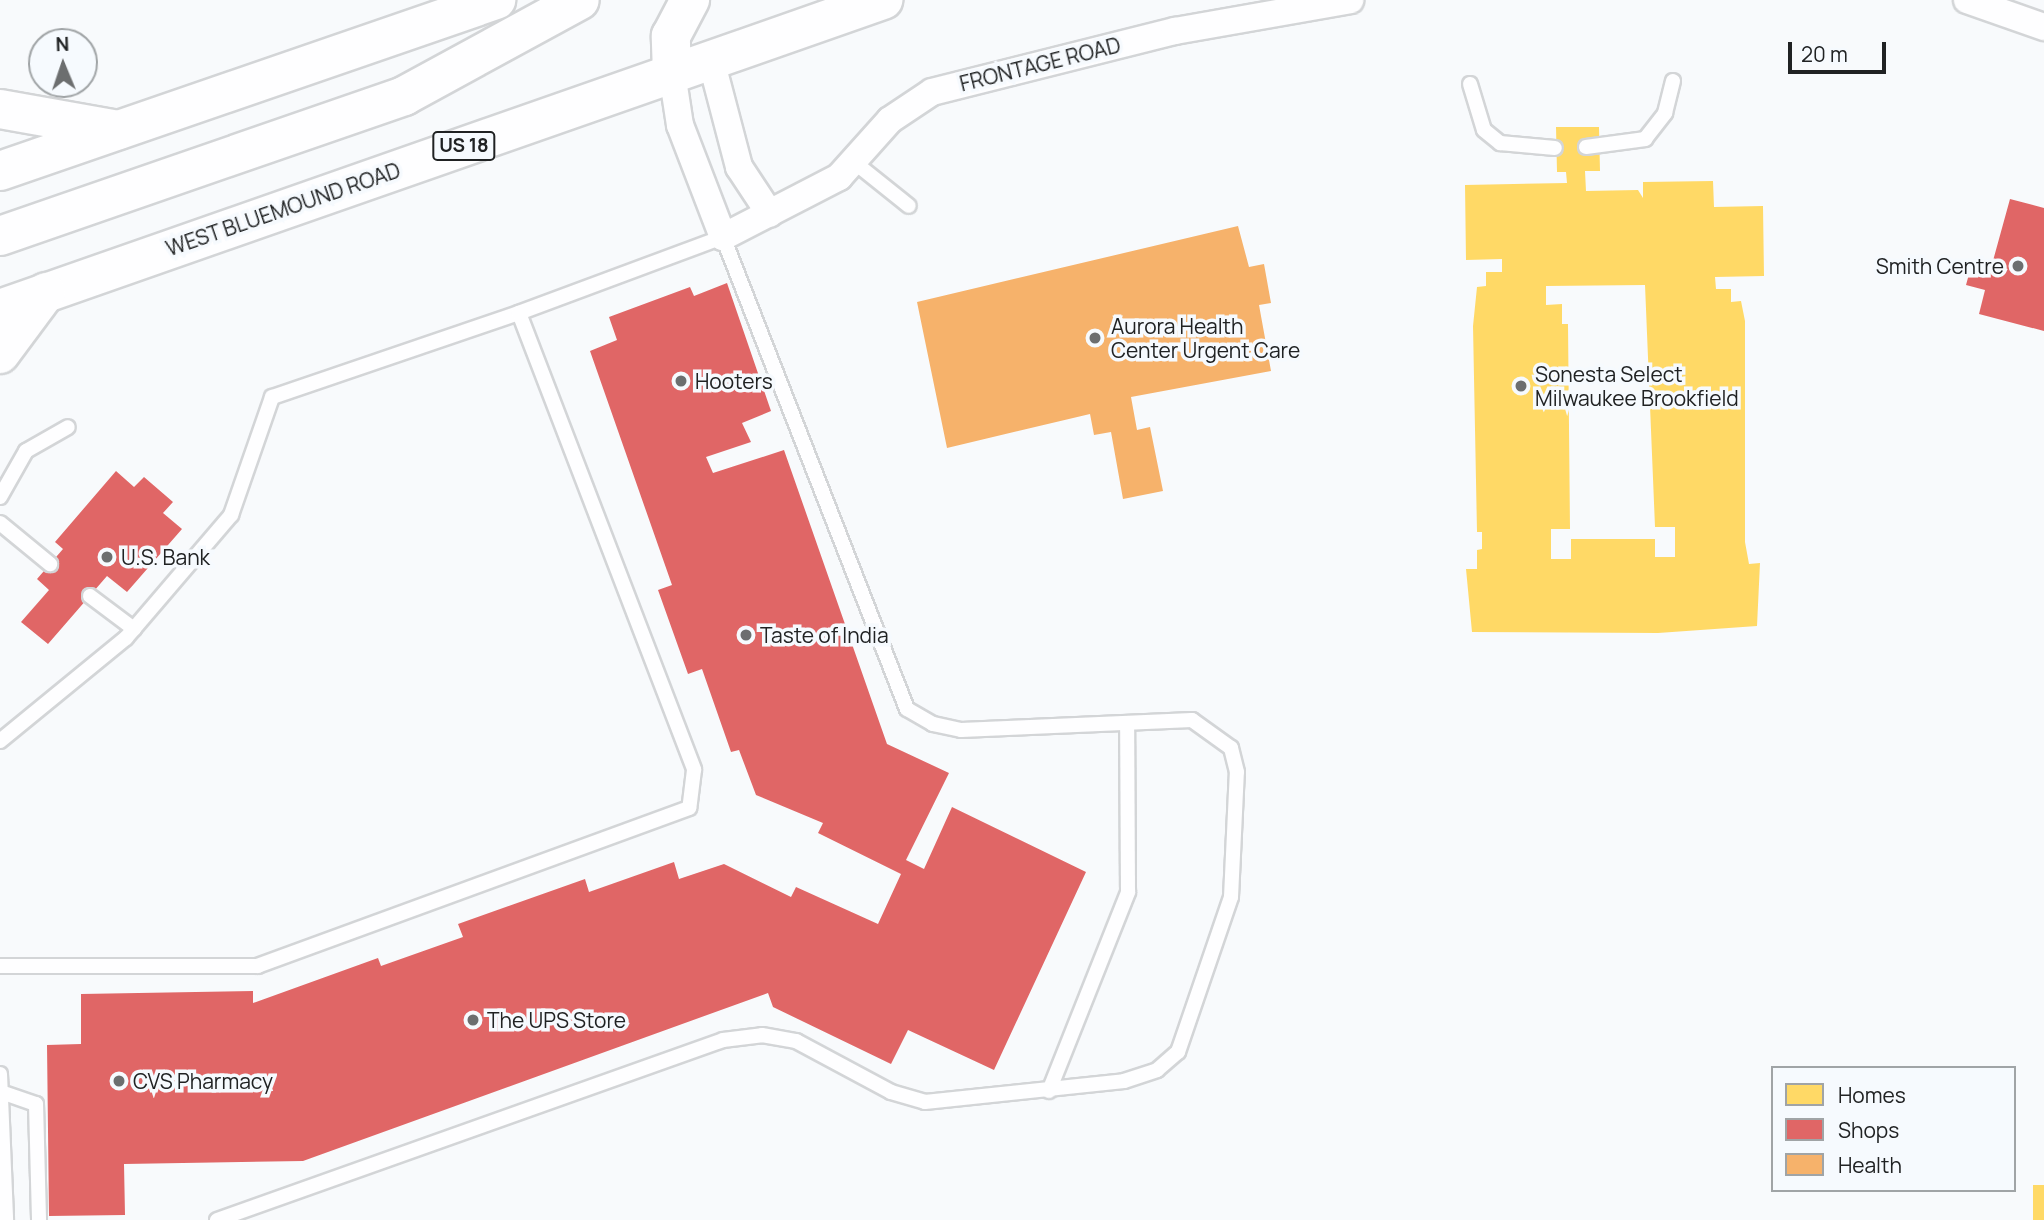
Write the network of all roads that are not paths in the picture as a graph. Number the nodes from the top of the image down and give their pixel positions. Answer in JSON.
{"nodes":[{"id":1,"x":496,"y":0,"type":"edge"},
{"id":2,"x":580,"y":0,"type":"edge"},
{"id":3,"x":690,"y":0,"type":"edge"},
{"id":4,"x":883,"y":0,"type":"edge"},
{"id":5,"x":1350,"y":0,"type":"edge"},
{"id":6,"x":1967,"y":0,"type":"edge"},
{"id":7,"x":2044,"y":27,"type":"edge"},
{"id":8,"x":710,"y":60,"type":"junction"},
{"id":9,"x":672,"y":73,"type":"junction"},
{"id":10,"x":1673,"y":81,"type":"dead end"},
{"id":11,"x":1470,"y":84,"type":"dead end"},
{"id":12,"x":0,"y":109,"type":"edge"},
{"id":13,"x":120,"y":130,"type":"junction"},
{"id":14,"x":1586,"y":147,"type":"dead end"},
{"id":15,"x":1555,"y":148,"type":"dead end"},
{"id":16,"x":854,"y":162,"type":"junction"},
{"id":17,"x":0,"y":171,"type":"edge"},
{"id":18,"x":909,"y":206,"type":"dead end"},
{"id":19,"x":770,"y":214,"type":"junction"},
{"id":20,"x":0,"y":236,"type":"edge"},
{"id":21,"x":723,"y":237,"type":"junction"},
{"id":22,"x":46,"y":292,"type":"junction"},
{"id":23,"x":0,"y":309,"type":"edge"},
{"id":24,"x":519,"y":313,"type":"junction"},
{"id":25,"x":0,"y":354,"type":"edge"},
{"id":26,"x":68,"y":427,"type":"dead end"},
{"id":27,"x":0,"y":497,"type":"edge"},
{"id":28,"x":0,"y":523,"type":"edge"},
{"id":29,"x":50,"y":564,"type":"dead end"},
{"id":30,"x":90,"y":596,"type":"dead end"},
{"id":31,"x":134,"y":629,"type":"junction"},
{"id":32,"x":1127,"y":723,"type":"junction"},
{"id":33,"x":0,"y":741,"type":"edge"},
{"id":34,"x":0,"y":966,"type":"edge"},
{"id":35,"x":0,"y":1074,"type":"edge"},
{"id":36,"x":1,"y":1091,"type":"edge"},
{"id":37,"x":1049,"y":1091,"type":"junction"},
{"id":38,"x":6,"y":1220,"type":"edge"},
{"id":39,"x":39,"y":1220,"type":"edge"},
{"id":40,"x":217,"y":1220,"type":"edge"}],
"edges":[{"from":1,"to":13,"type":"main road"},
{"from":2,"to":20,"type":"main road"},
{"from":3,"to":9,"type":"main road"},
{"from":4,"to":8,"type":"main road","name":"WEST BLUEMOUND ROAD","number":"US 18"},
{"from":5,"to":16,"type":"street","name":"FRONTAGE ROAD"},
{"from":6,"to":7,"type":"street"},
{"from":8,"to":9,"type":"main road","name":"WEST BLUEMOUND ROAD","number":"US 18"},
{"from":8,"to":19,"type":"street"},
{"from":9,"to":21,"type":"street"},
{"from":9,"to":22,"type":"main road","name":"WEST BLUEMOUND ROAD","number":"US 18"},
{"from":10,"to":14,"type":"lane"},
{"from":11,"to":15,"type":"lane"},
{"from":12,"to":13,"type":"main road"},
{"from":13,"to":17,"type":"main road"},
{"from":16,"to":18,"type":"lane"},
{"from":16,"to":19,"type":"street","name":"FRONTAGE ROAD"},
{"from":19,"to":21,"type":"street","name":"FRONTAGE ROAD"},
{"from":21,"to":24,"type":"lane"},
{"from":21,"to":32,"type":"lane"},
{"from":22,"to":23,"type":"main road","name":"WEST BLUEMOUND ROAD","number":"US 18"},
{"from":22,"to":25,"type":"main road"},
{"from":24,"to":31,"type":"lane"},
{"from":24,"to":34,"type":"lane"},
{"from":26,"to":27,"type":"lane"},
{"from":28,"to":29,"type":"lane"},
{"from":30,"to":31,"type":"lane"},
{"from":31,"to":33,"type":"lane"},
{"from":32,"to":37,"type":"lane"},
{"from":32,"to":37,"type":"lane"},
{"from":35,"to":36,"type":"lane"},
{"from":36,"to":38,"type":"lane"},
{"from":36,"to":39,"type":"lane"},
{"from":37,"to":40,"type":"lane"}]}
